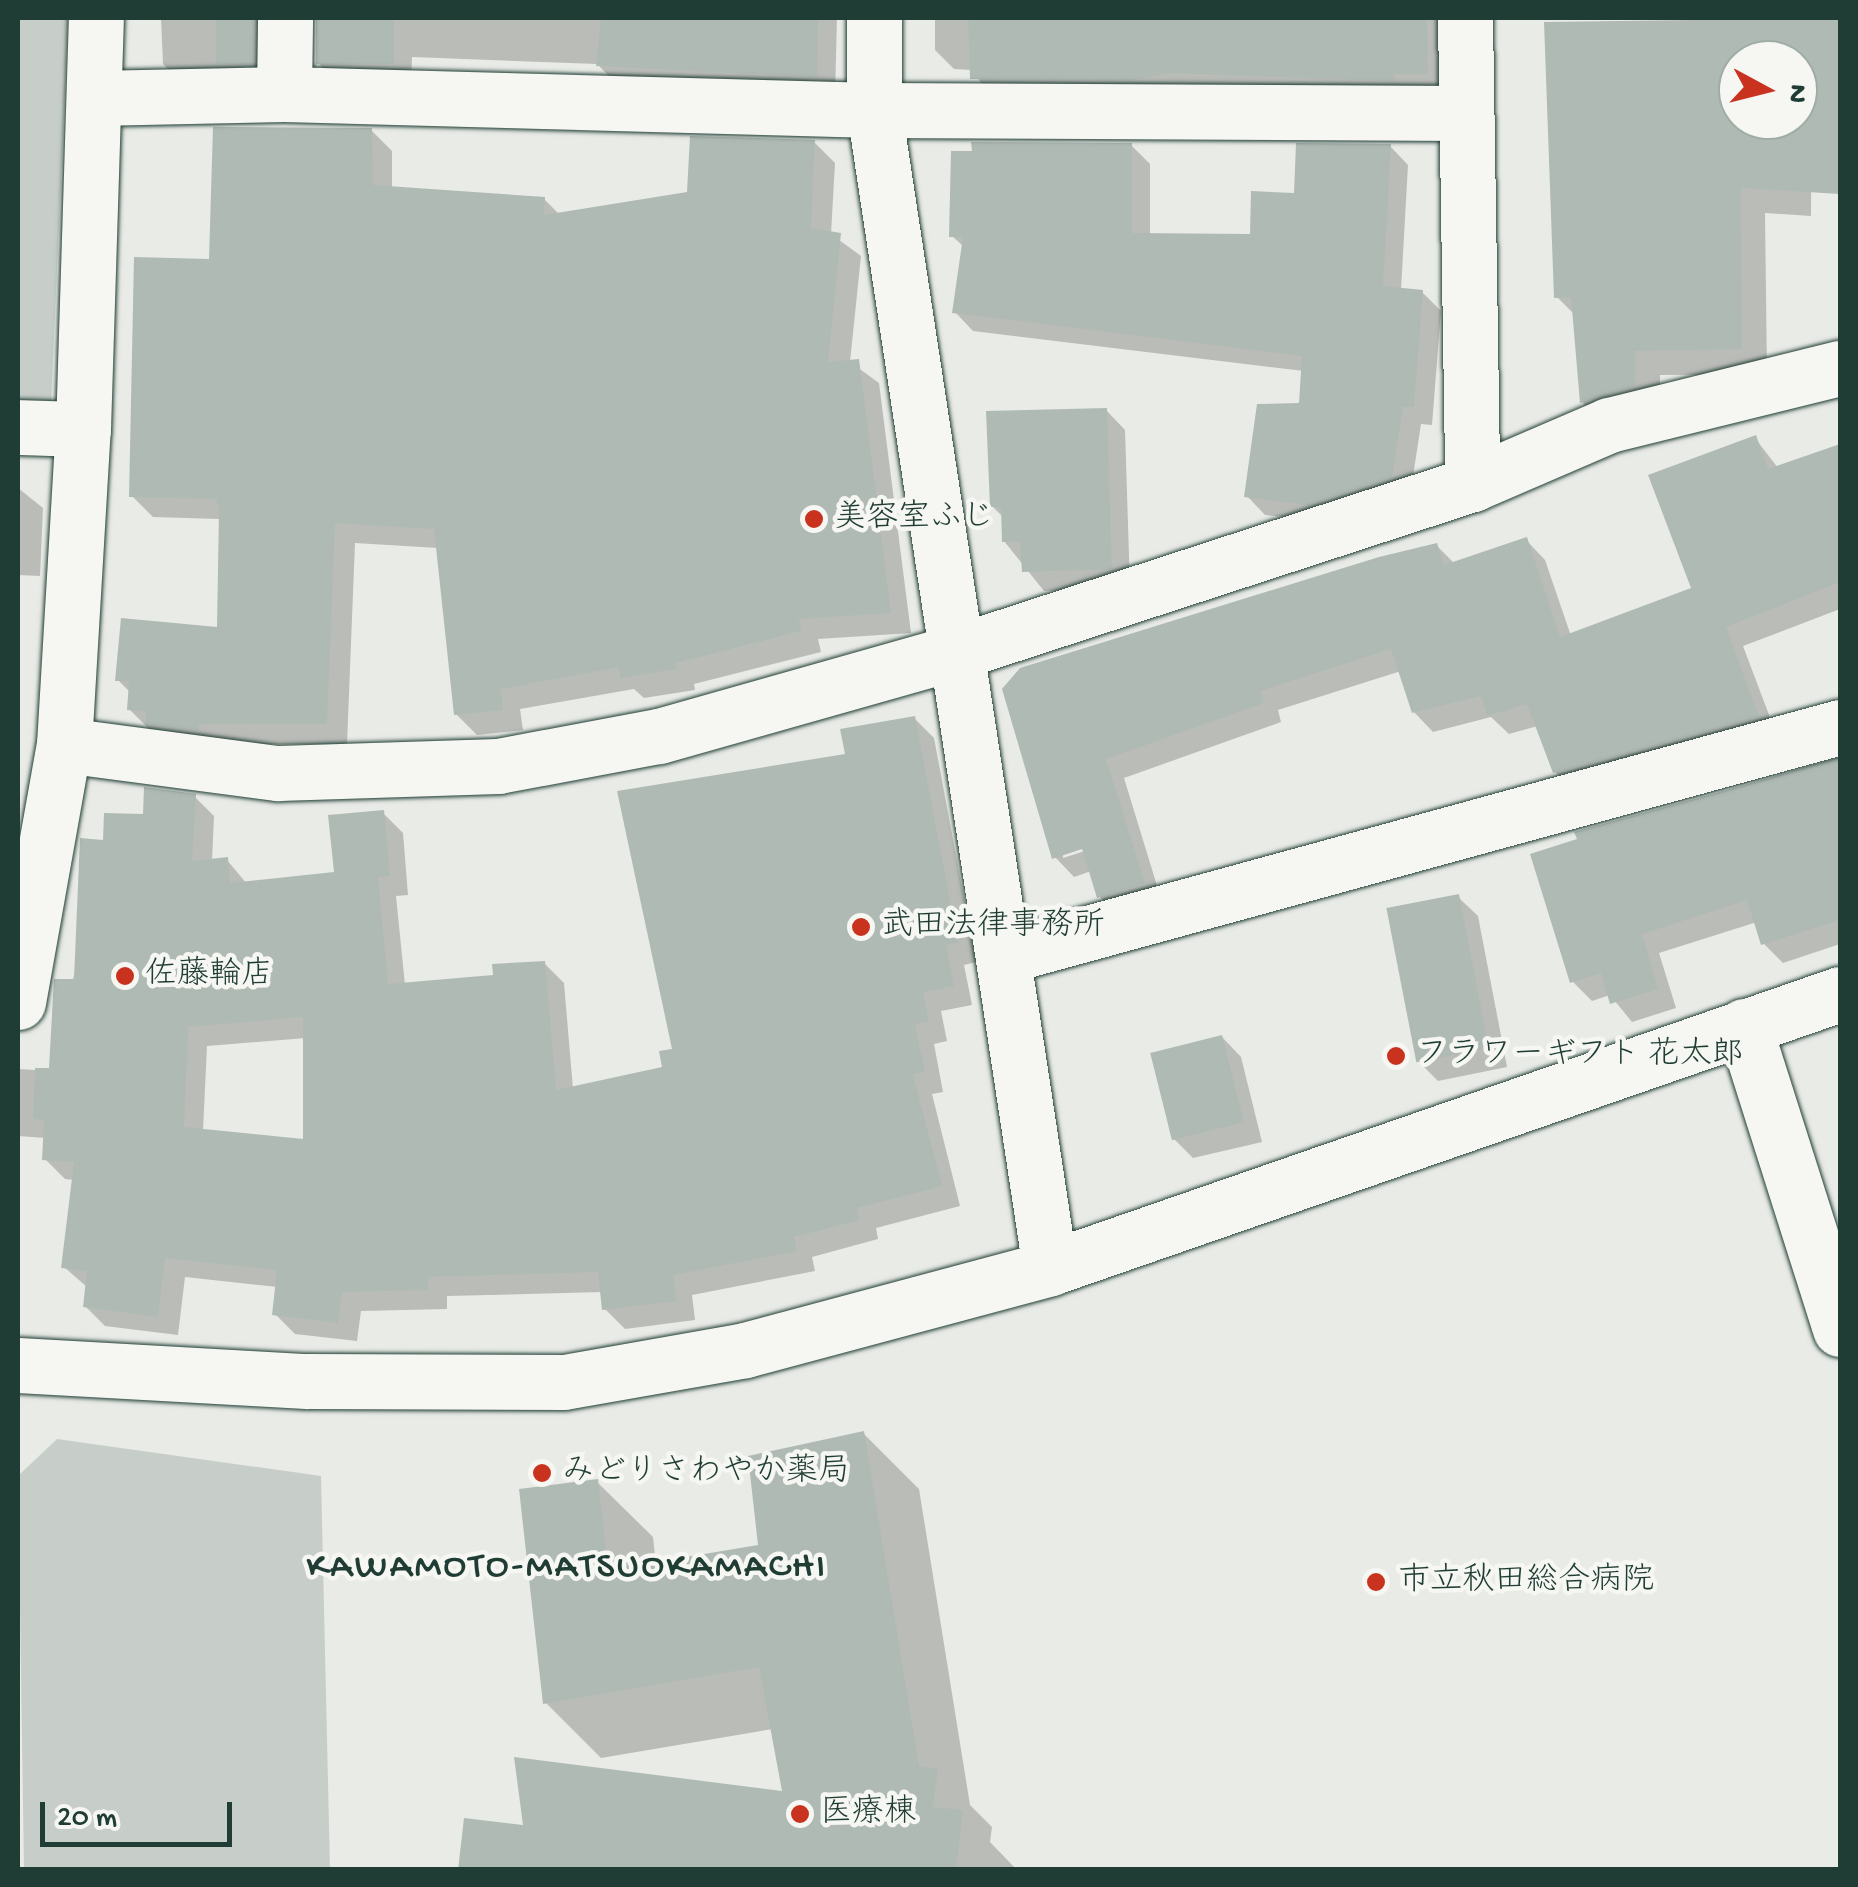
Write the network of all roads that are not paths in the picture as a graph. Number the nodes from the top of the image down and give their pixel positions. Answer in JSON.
{"nodes":[{"id":1,"x":96,"y":18,"type":"edge"},
{"id":2,"x":285,"y":18,"type":"edge"},
{"id":3,"x":874,"y":18,"type":"edge"},
{"id":4,"x":1466,"y":18,"type":"edge"},
{"id":5,"x":284,"y":94,"type":"junction"},
{"id":6,"x":95,"y":98,"type":"junction"},
{"id":7,"x":874,"y":110,"type":"junction"},
{"id":8,"x":1464,"y":113,"type":"junction"},
{"id":9,"x":1840,"y":368,"type":"edge"},
{"id":10,"x":18,"y":427,"type":"edge"},
{"id":11,"x":83,"y":428,"type":"junction"},
{"id":12,"x":1472,"y":484,"type":"junction"},
{"id":13,"x":960,"y":651,"type":"junction"},
{"id":14,"x":1840,"y":727,"type":"edge"},
{"id":15,"x":64,"y":745,"type":"junction"},
{"id":16,"x":29,"y":879,"type":"edge"},
{"id":17,"x":1004,"y":956,"type":"junction"},
{"id":18,"x":1840,"y":994,"type":"edge"},
{"id":19,"x":18,"y":1002,"type":"edge"},
{"id":20,"x":1744,"y":1026,"type":"junction"},
{"id":21,"x":1050,"y":1268,"type":"junction"},
{"id":22,"x":1840,"y":1328,"type":"edge"},
{"id":23,"x":18,"y":1365,"type":"edge"}],
"edges":[{"from":1,"to":6,"type":"street"},
{"from":2,"to":5,"type":"street"},
{"from":3,"to":7,"type":"street"},
{"from":4,"to":8,"type":"street"},
{"from":5,"to":6,"type":"street"},
{"from":5,"to":7,"type":"street"},
{"from":6,"to":11,"type":"street"},
{"from":7,"to":8,"type":"street"},
{"from":7,"to":13,"type":"street"},
{"from":8,"to":12,"type":"street"},
{"from":9,"to":12,"type":"street"},
{"from":10,"to":11,"type":"street"},
{"from":11,"to":15,"type":"street"},
{"from":12,"to":13,"type":"street"},
{"from":13,"to":15,"type":"street"},
{"from":13,"to":17,"type":"street"},
{"from":14,"to":17,"type":"street"},
{"from":15,"to":16,"type":"street"},
{"from":16,"to":19,"type":"street"},
{"from":17,"to":21,"type":"street"},
{"from":18,"to":20,"type":"street"},
{"from":20,"to":21,"type":"street"},
{"from":20,"to":22,"type":"street"},
{"from":21,"to":23,"type":"street"}]}
